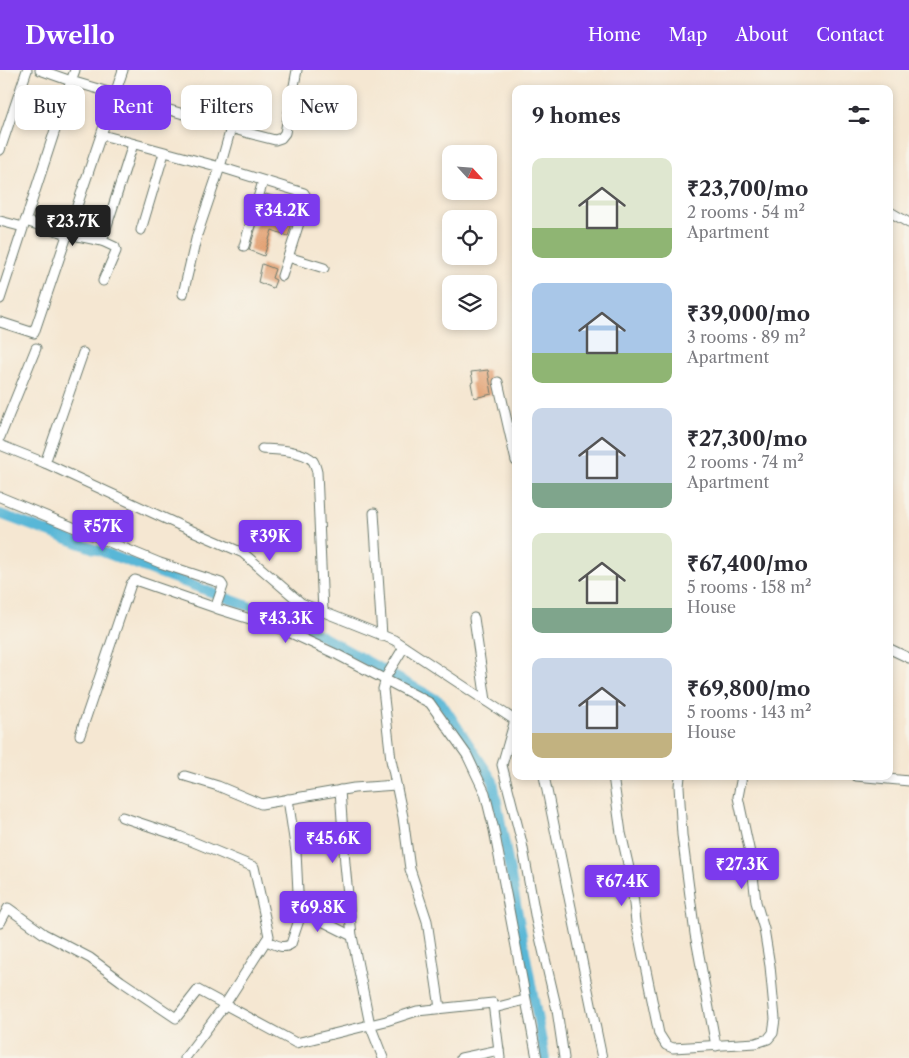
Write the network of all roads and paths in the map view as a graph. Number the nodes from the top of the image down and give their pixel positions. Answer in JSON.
{"nodes":[{"id":1,"x":27,"y":70,"type":"edge"},
{"id":2,"x":42,"y":70,"type":"edge"},
{"id":3,"x":75,"y":70,"type":"edge"},
{"id":4,"x":123,"y":70,"type":"edge"},
{"id":5,"x":297,"y":70,"type":"edge"},
{"id":6,"x":72,"y":80,"type":"junction"},
{"id":7,"x":119,"y":85,"type":"edge"},
{"id":8,"x":95,"y":87,"type":"edge"},
{"id":9,"x":104,"y":130,"type":"edge"},
{"id":10,"x":231,"y":130,"type":"edge"},
{"id":11,"x":239,"y":130,"type":"edge"},
{"id":12,"x":102,"y":135,"type":"junction"},
{"id":13,"x":132,"y":144,"type":"junction"},
{"id":14,"x":0,"y":150,"type":"edge"},
{"id":15,"x":164,"y":153,"type":"junction"},
{"id":16,"x":220,"y":167,"type":"junction"},
{"id":17,"x":263,"y":180,"type":"junction"},
{"id":18,"x":893,"y":214,"type":"edge"},
{"id":19,"x":0,"y":220,"type":"edge"},
{"id":20,"x":909,"y":223,"type":"edge"},
{"id":21,"x":24,"y":224,"type":"junction"},
{"id":22,"x":141,"y":230,"type":"dead end"},
{"id":23,"x":68,"y":234,"type":"junction"},
{"id":24,"x":102,"y":241,"type":"junction"},
{"id":25,"x":244,"y":246,"type":"dead end"},
{"id":26,"x":288,"y":257,"type":"junction"},
{"id":27,"x":324,"y":268,"type":"dead end"},
{"id":28,"x":282,"y":276,"type":"dead end"},
{"id":29,"x":103,"y":281,"type":"dead end"},
{"id":30,"x":183,"y":294,"type":"dead end"},
{"id":31,"x":0,"y":299,"type":"edge"},
{"id":32,"x":0,"y":322,"type":"edge"},
{"id":33,"x":36,"y":348,"type":"dead end"},
{"id":34,"x":83,"y":354,"type":"dead end"},
{"id":35,"x":498,"y":382,"type":"dead end"},
{"id":36,"x":0,"y":438,"type":"edge"},
{"id":37,"x":512,"y":443,"type":"edge"},
{"id":38,"x":0,"y":444,"type":"edge"},
{"id":39,"x":262,"y":449,"type":"dead end"},
{"id":40,"x":45,"y":462,"type":"junction"},
{"id":41,"x":0,"y":497,"type":"edge"},
{"id":42,"x":374,"y":513,"type":"dead end"},
{"id":43,"x":217,"y":604,"type":"junction"},
{"id":44,"x":323,"y":612,"type":"junction"},
{"id":45,"x":474,"y":618,"type":"dead end"},
{"id":46,"x":382,"y":636,"type":"junction"},
{"id":47,"x":404,"y":647,"type":"junction"},
{"id":48,"x":893,"y":650,"type":"edge"},
{"id":49,"x":909,"y":658,"type":"edge"},
{"id":50,"x":388,"y":674,"type":"junction"},
{"id":51,"x":486,"y":701,"type":"junction"},
{"id":52,"x":512,"y":717,"type":"edge"},
{"id":53,"x":512,"y":733,"type":"edge"},
{"id":54,"x":80,"y":735,"type":"dead end"},
{"id":55,"x":185,"y":776,"type":"dead end"},
{"id":56,"x":545,"y":780,"type":"edge"},
{"id":57,"x":614,"y":780,"type":"edge"},
{"id":58,"x":680,"y":780,"type":"edge"},
{"id":59,"x":741,"y":780,"type":"edge"},
{"id":60,"x":891,"y":780,"type":"edge"},
{"id":61,"x":909,"y":782,"type":"edge"},
{"id":62,"x":396,"y":785,"type":"junction"},
{"id":63,"x":340,"y":790,"type":"junction"},
{"id":64,"x":288,"y":799,"type":"junction"},
{"id":65,"x":122,"y":816,"type":"dead end"},
{"id":66,"x":302,"y":911,"type":"junction"},
{"id":67,"x":0,"y":923,"type":"edge"},
{"id":68,"x":352,"y":936,"type":"junction"},
{"id":69,"x":266,"y":941,"type":"junction"},
{"id":70,"x":525,"y":1000,"type":"junction"},
{"id":71,"x":224,"y":1006,"type":"junction"},
{"id":72,"x":440,"y":1008,"type":"junction"},
{"id":73,"x":494,"y":1008,"type":"junction"},
{"id":74,"x":370,"y":1025,"type":"junction"},
{"id":75,"x":716,"y":1046,"type":"junction"},
{"id":76,"x":500,"y":1054,"type":"edge"},
{"id":77,"x":185,"y":1058,"type":"edge"},
{"id":78,"x":383,"y":1058,"type":"edge"},
{"id":79,"x":461,"y":1058,"type":"edge"},
{"id":80,"x":537,"y":1058,"type":"edge"},
{"id":81,"x":564,"y":1058,"type":"edge"},
{"id":82,"x":602,"y":1058,"type":"edge"}],
"edges":[{"from":1,"to":14,"type":"street"},
{"from":2,"to":6,"type":"street"},
{"from":3,"to":6,"type":"street"},
{"from":4,"to":7,"type":"street"},
{"from":5,"to":11,"type":"street"},
{"from":6,"to":8,"type":"street"},
{"from":6,"to":21,"type":"street"},
{"from":9,"to":12,"type":"street"},
{"from":10,"to":16,"type":"street"},
{"from":12,"to":13,"type":"street"},
{"from":12,"to":23,"type":"street"},
{"from":13,"to":15,"type":"street"},
{"from":13,"to":24,"type":"street"},
{"from":15,"to":16,"type":"street"},
{"from":15,"to":22,"type":"street"},
{"from":16,"to":17,"type":"street"},
{"from":16,"to":30,"type":"street"},
{"from":17,"to":25,"type":"street"},
{"from":17,"to":26,"type":"street"},
{"from":18,"to":20,"type":"street"},
{"from":19,"to":21,"type":"street"},
{"from":21,"to":23,"type":"street"},
{"from":21,"to":31,"type":"street"},
{"from":23,"to":24,"type":"street"},
{"from":23,"to":32,"type":"street"},
{"from":24,"to":29,"type":"street"},
{"from":26,"to":27,"type":"street"},
{"from":26,"to":28,"type":"street"},
{"from":33,"to":36,"type":"street"},
{"from":34,"to":40,"type":"street"},
{"from":35,"to":37,"type":"street"},
{"from":38,"to":40,"type":"street"},
{"from":39,"to":44,"type":"street"},
{"from":40,"to":44,"type":"street"},
{"from":41,"to":43,"type":"street"},
{"from":42,"to":46,"type":"street"},
{"from":43,"to":50,"type":"street"},
{"from":43,"to":54,"type":"street"},
{"from":44,"to":46,"type":"street"},
{"from":45,"to":51,"type":"street"},
{"from":46,"to":47,"type":"street"},
{"from":47,"to":50,"type":"street"},
{"from":47,"to":51,"type":"street"},
{"from":48,"to":49,"type":"street"},
{"from":50,"to":62,"type":"street"},
{"from":50,"to":70,"type":"street"},
{"from":51,"to":52,"type":"street"},
{"from":53,"to":81,"type":"street"},
{"from":55,"to":64,"type":"street"},
{"from":56,"to":82,"type":"street"},
{"from":57,"to":75,"type":"street"},
{"from":58,"to":75,"type":"street"},
{"from":59,"to":75,"type":"street"},
{"from":60,"to":61,"type":"street"},
{"from":62,"to":63,"type":"street"},
{"from":62,"to":72,"type":"street"},
{"from":63,"to":64,"type":"street"},
{"from":63,"to":68,"type":"street"},
{"from":64,"to":66,"type":"street"},
{"from":65,"to":69,"type":"street"},
{"from":66,"to":68,"type":"street"},
{"from":66,"to":69,"type":"street"},
{"from":67,"to":71,"type":"street"},
{"from":68,"to":74,"type":"street"},
{"from":69,"to":71,"type":"street"},
{"from":70,"to":73,"type":"street"},
{"from":70,"to":80,"type":"street"},
{"from":71,"to":74,"type":"street"},
{"from":71,"to":77,"type":"street"},
{"from":72,"to":73,"type":"street"},
{"from":72,"to":74,"type":"street"},
{"from":73,"to":76,"type":"street"},
{"from":74,"to":78,"type":"street"},
{"from":76,"to":79,"type":"street"}]}
